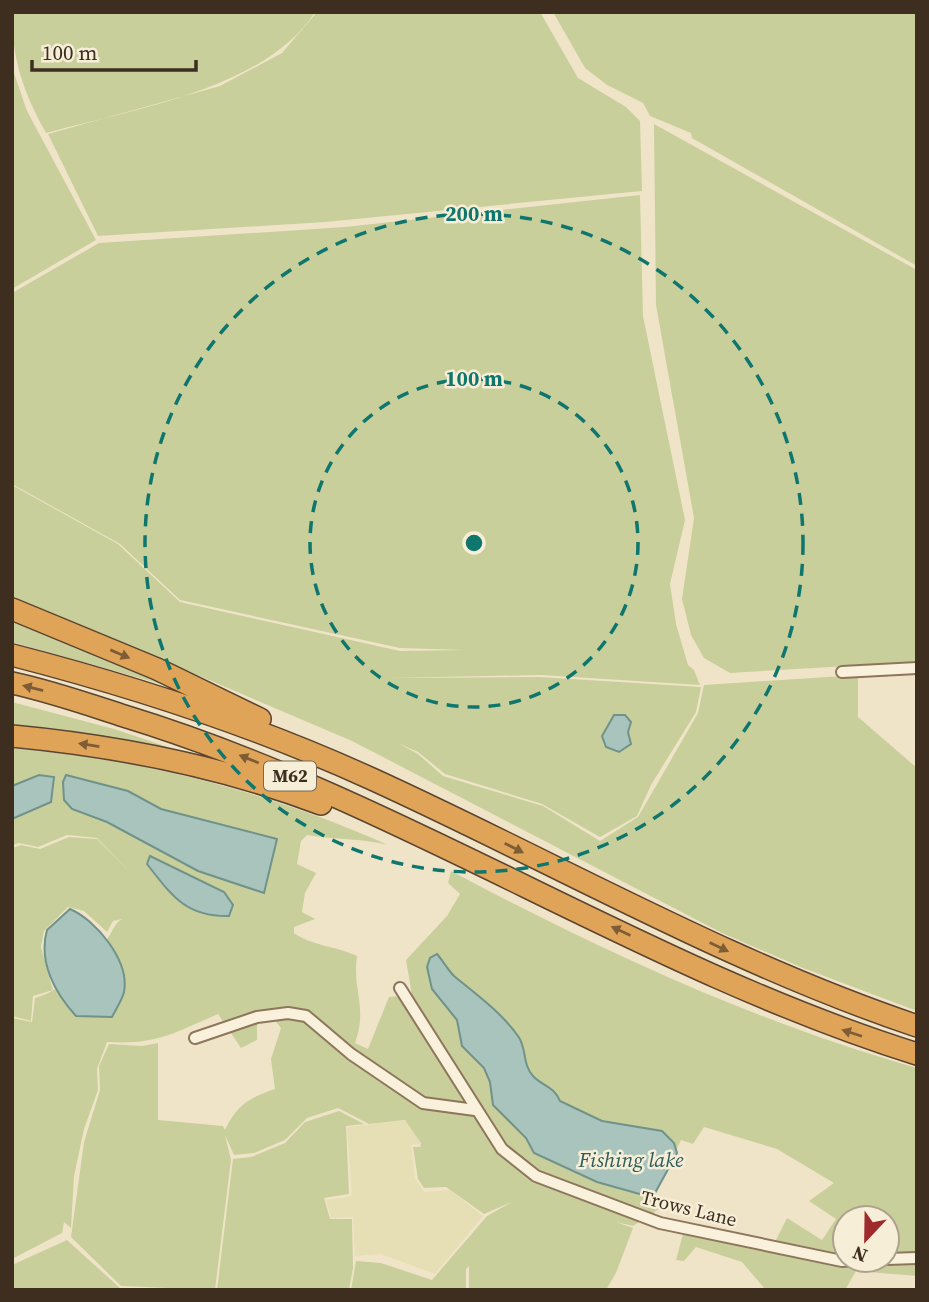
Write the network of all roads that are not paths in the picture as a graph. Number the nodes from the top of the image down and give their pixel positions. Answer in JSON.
{"nodes":[{"id":1,"x":12,"y":609,"type":"edge"},
{"id":2,"x":12,"y":655,"type":"edge"},
{"id":3,"x":917,"y":668,"type":"edge"},
{"id":4,"x":842,"y":672,"type":"dead end"},
{"id":5,"x":12,"y":683,"type":"edge"},
{"id":6,"x":12,"y":736,"type":"edge"},
{"id":7,"x":453,"y":817,"type":"junction"},
{"id":8,"x":556,"y":900,"type":"junction"},
{"id":9,"x":400,"y":988,"type":"dead end"},
{"id":10,"x":917,"y":1026,"type":"edge"},
{"id":11,"x":195,"y":1038,"type":"dead end"},
{"id":12,"x":917,"y":1054,"type":"edge"},
{"id":13,"x":475,"y":1110,"type":"junction"},
{"id":14,"x":831,"y":1259,"type":"edge"}],
"edges":[{"from":1,"to":7,"type":"highway","number":"M62","one_way":true},
{"from":2,"to":7,"type":"highway","number":"M62"},
{"from":3,"to":4,"type":"street"},
{"from":8,"to":5,"type":"highway","number":"M62","one_way":true},
{"from":8,"to":6,"type":"highway","number":"M62","one_way":true},
{"from":7,"to":10,"type":"highway","number":"M62","one_way":true},
{"from":12,"to":8,"type":"highway","number":"M62","one_way":true},
{"from":9,"to":13,"type":"street","name":"Trows Lane"},
{"from":11,"to":13,"type":"street"},
{"from":13,"to":14,"type":"street","name":"Trows Lane"}]}
